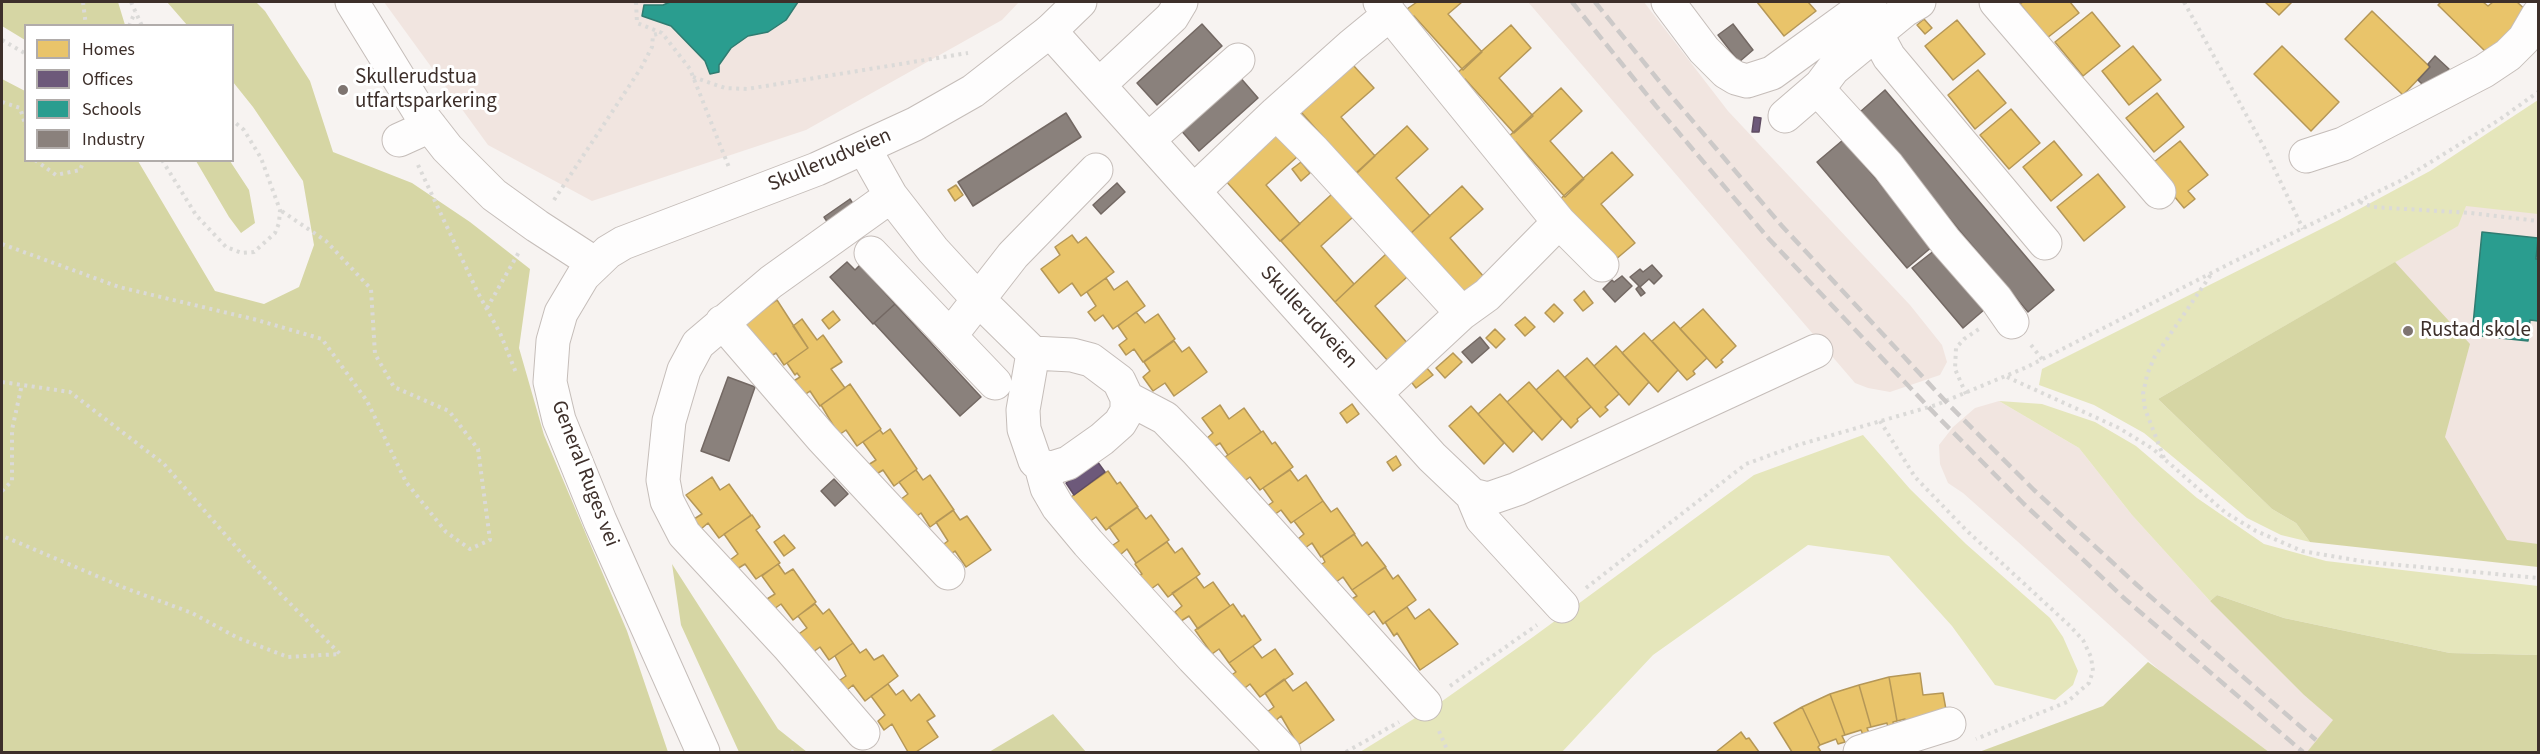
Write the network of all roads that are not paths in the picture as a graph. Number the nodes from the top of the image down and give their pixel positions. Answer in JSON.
{"nodes":[{"id":1,"x":352,"y":2,"type":"edge"},
{"id":2,"x":1080,"y":2,"type":"edge"},
{"id":3,"x":1181,"y":2,"type":"edge"},
{"id":4,"x":1668,"y":2,"type":"edge"},
{"id":5,"x":1870,"y":2,"type":"edge"},
{"id":6,"x":1919,"y":2,"type":"edge"},
{"id":7,"x":1996,"y":2,"type":"edge"},
{"id":8,"x":1385,"y":8,"type":"edge"},
{"id":9,"x":2538,"y":15,"type":"edge"},
{"id":10,"x":1050,"y":31,"type":"junction"},
{"id":11,"x":1876,"y":33,"type":"junction"},
{"id":12,"x":1238,"y":60,"type":"dead end"},
{"id":13,"x":1099,"y":85,"type":"junction"},
{"id":14,"x":1821,"y":86,"type":"junction"},
{"id":15,"x":1276,"y":113,"type":"junction"},
{"id":16,"x":1785,"y":116,"type":"dead end"},
{"id":17,"x":430,"y":126,"type":"junction"},
{"id":18,"x":1149,"y":140,"type":"junction"},
{"id":19,"x":864,"y":148,"type":"junction"},
{"id":20,"x":407,"y":149,"type":"road end"},
{"id":21,"x":2306,"y":156,"type":"dead end"},
{"id":22,"x":1096,"y":170,"type":"dead end"},
{"id":23,"x":1194,"y":191,"type":"junction"},
{"id":24,"x":2159,"y":192,"type":"dead end"},
{"id":25,"x":891,"y":196,"type":"junction"},
{"id":26,"x":1559,"y":222,"type":"junction"},
{"id":27,"x":2045,"y":243,"type":"dead end"},
{"id":28,"x":871,"y":253,"type":"dead end"},
{"id":29,"x":594,"y":263,"type":"junction"},
{"id":30,"x":1602,"y":265,"type":"dead end"},
{"id":31,"x":979,"y":300,"type":"junction"},
{"id":32,"x":1462,"y":313,"type":"junction"},
{"id":33,"x":722,"y":322,"type":"junction"},
{"id":34,"x":2012,"y":322,"type":"dead end"},
{"id":35,"x":950,"y":336,"type":"junction"},
{"id":36,"x":1816,"y":351,"type":"dead end"},
{"id":37,"x":1033,"y":353,"type":"junction"},
{"id":38,"x":995,"y":383,"type":"dead end"},
{"id":39,"x":1376,"y":393,"type":"junction"},
{"id":40,"x":1127,"y":398,"type":"junction"},
{"id":41,"x":1041,"y":466,"type":"junction"},
{"id":42,"x":1472,"y":495,"type":"junction"},
{"id":43,"x":948,"y":573,"type":"dead end"},
{"id":44,"x":1562,"y":606,"type":"road end"},
{"id":45,"x":1425,"y":704,"type":"road end"},
{"id":46,"x":864,"y":733,"type":"dead end"},
{"id":47,"x":1958,"y":733,"type":"road end"},
{"id":48,"x":703,"y":753,"type":"edge"},
{"id":49,"x":1284,"y":753,"type":"edge"},
{"id":50,"x":1860,"y":753,"type":"edge"}],
"edges":[{"from":1,"to":17,"type":"street"},
{"from":2,"to":10,"type":"street","name":"Skullerudveien"},
{"from":3,"to":13,"type":"street"},
{"from":4,"to":5,"type":"street"},
{"from":6,"to":11,"type":"street"},
{"from":7,"to":24,"type":"street"},
{"from":8,"to":15,"type":"street"},
{"from":8,"to":26,"type":"street"},
{"from":9,"to":21,"type":"street"},
{"from":10,"to":13,"type":"street","name":"Skullerudveien"},
{"from":10,"to":19,"type":"street","name":"Skullerudveien"},
{"from":11,"to":14,"type":"street"},
{"from":11,"to":27,"type":"street"},
{"from":12,"to":18,"type":"street"},
{"from":13,"to":18,"type":"street","name":"Skullerudveien"},
{"from":14,"to":16,"type":"street"},
{"from":14,"to":34,"type":"street"},
{"from":15,"to":23,"type":"street"},
{"from":15,"to":32,"type":"street"},
{"from":17,"to":20,"type":"street"},
{"from":17,"to":29,"type":"street"},
{"from":18,"to":23,"type":"street","name":"Skullerudveien"},
{"from":19,"to":25,"type":"street"},
{"from":19,"to":29,"type":"street","name":"Skullerudveien"},
{"from":22,"to":31,"type":"street"},
{"from":23,"to":39,"type":"street","name":"Skullerudveien"},
{"from":25,"to":31,"type":"street"},
{"from":25,"to":33,"type":"street"},
{"from":26,"to":30,"type":"street"},
{"from":26,"to":32,"type":"street"},
{"from":28,"to":35,"type":"street"},
{"from":29,"to":48,"type":"street","name":"General Ruges vei"},
{"from":31,"to":35,"type":"street"},
{"from":31,"to":37,"type":"street"},
{"from":32,"to":39,"type":"street"},
{"from":33,"to":43,"type":"street"},
{"from":33,"to":46,"type":"street"},
{"from":35,"to":38,"type":"street"},
{"from":36,"to":42,"type":"street"},
{"from":37,"to":40,"type":"street"},
{"from":37,"to":41,"type":"street"},
{"from":39,"to":42,"type":"street","name":"Skullerudveien"},
{"from":40,"to":41,"type":"street"},
{"from":40,"to":45,"type":"street"},
{"from":41,"to":49,"type":"street"},
{"from":42,"to":44,"type":"street","name":"Skullerudveien"},
{"from":47,"to":50,"type":"street"}]}
